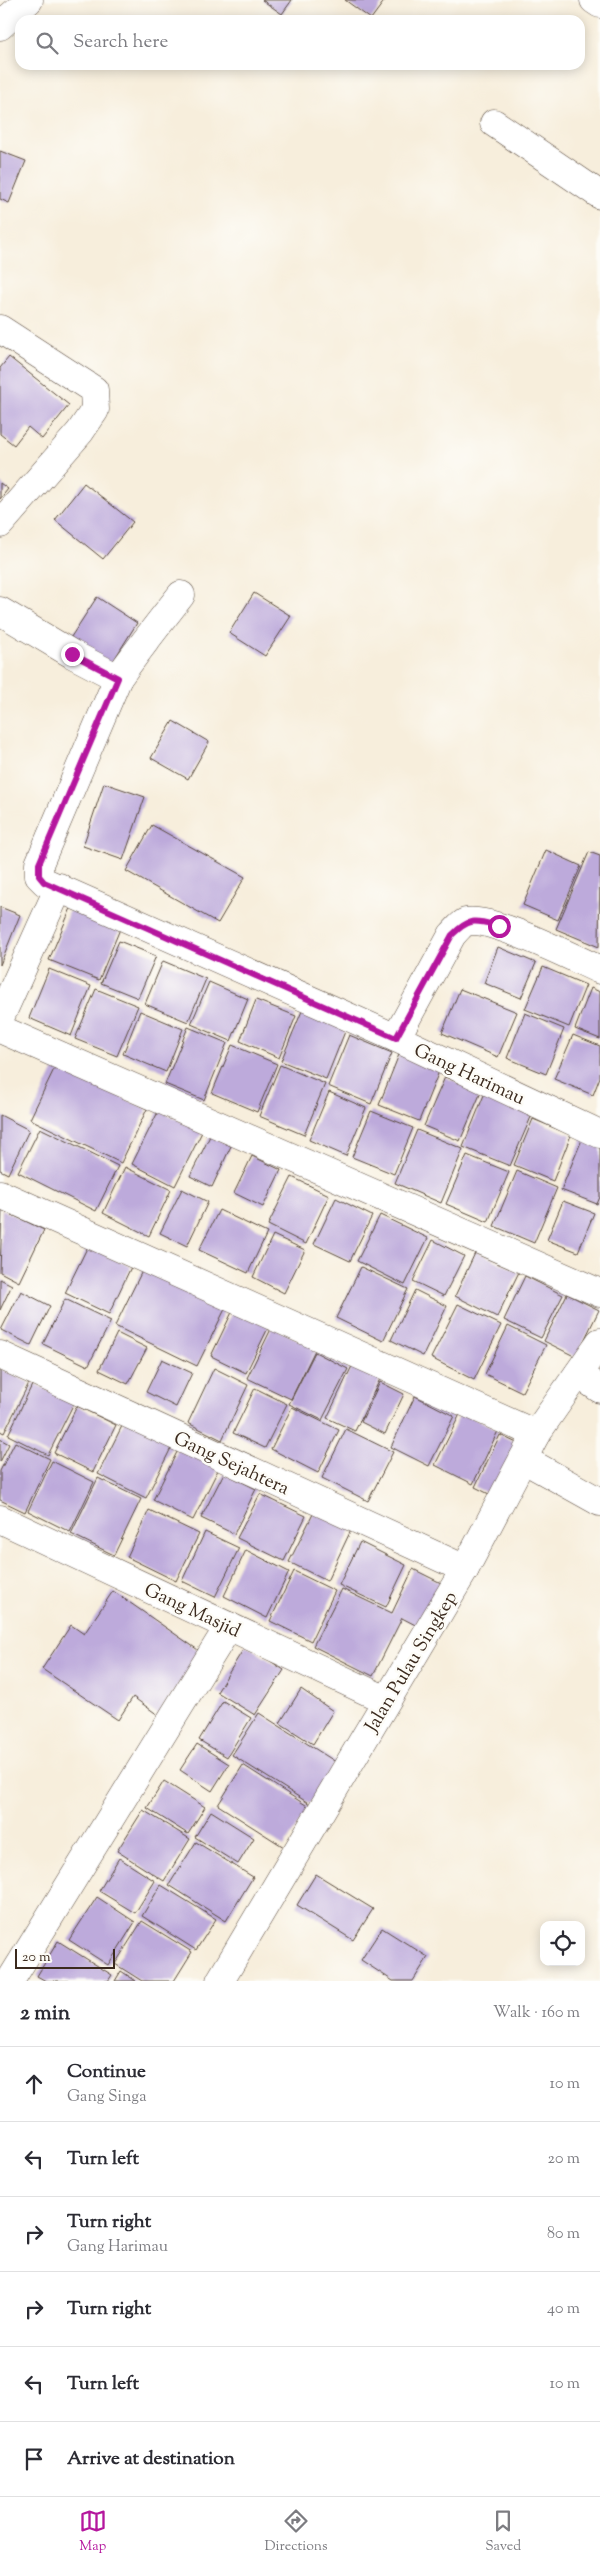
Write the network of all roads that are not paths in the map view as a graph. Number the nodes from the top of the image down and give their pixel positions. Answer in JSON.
{"nodes":[{"id":1,"x":29,"y":0,"type":"edge"},
{"id":2,"x":594,"y":0,"type":"edge"},
{"id":3,"x":600,"y":4,"type":"edge"},
{"id":4,"x":0,"y":26,"type":"edge"},
{"id":5,"x":494,"y":123,"type":"dead end"},
{"id":6,"x":600,"y":195,"type":"edge"},
{"id":7,"x":0,"y":329,"type":"edge"},
{"id":8,"x":0,"y":524,"type":"edge"},
{"id":9,"x":181,"y":595,"type":"dead end"},
{"id":10,"x":0,"y":611,"type":"edge"},
{"id":11,"x":118,"y":678,"type":"junction"},
{"id":12,"x":49,"y":882,"type":"junction"},
{"id":13,"x":600,"y":970,"type":"edge"},
{"id":14,"x":0,"y":1018,"type":"edge"},
{"id":15,"x":0,"y":1028,"type":"edge"},
{"id":16,"x":396,"y":1038,"type":"junction"},
{"id":17,"x":600,"y":1134,"type":"edge"},
{"id":18,"x":0,"y":1194,"type":"edge"},
{"id":19,"x":600,"y":1293,"type":"edge"},
{"id":20,"x":600,"y":1342,"type":"edge"},
{"id":21,"x":0,"y":1355,"type":"edge"},
{"id":22,"x":589,"y":1382,"type":"edge"},
{"id":23,"x":536,"y":1434,"type":"junction"},
{"id":24,"x":523,"y":1459,"type":"junction"},
{"id":25,"x":600,"y":1502,"type":"edge"},
{"id":26,"x":0,"y":1519,"type":"edge"},
{"id":27,"x":465,"y":1569,"type":"junction"},
{"id":28,"x":229,"y":1626,"type":"junction"},
{"id":29,"x":386,"y":1700,"type":"junction"},
{"id":30,"x":10,"y":1981,"type":"edge"},
{"id":31,"x":220,"y":1981,"type":"edge"}],
"edges":[{"from":1,"to":4,"type":"street"},
{"from":2,"to":3,"type":"street"},
{"from":5,"to":6,"type":"street"},
{"from":7,"to":8,"type":"street"},
{"from":9,"to":11,"type":"street"},
{"from":10,"to":11,"type":"street"},
{"from":11,"to":12,"type":"street"},
{"from":12,"to":14,"type":"street"},
{"from":12,"to":16,"type":"street","name":"Gang Harimau"},
{"from":13,"to":16,"type":"street"},
{"from":15,"to":19,"type":"street"},
{"from":16,"to":17,"type":"street","name":"Gang Harimau"},
{"from":18,"to":23,"type":"street"},
{"from":20,"to":22,"type":"street","name":"Jalan Pulau Singkep"},
{"from":21,"to":27,"type":"street","name":"Gang Sejahtera"},
{"from":22,"to":23,"type":"street","name":"Jalan Pulau Singkep"},
{"from":23,"to":24,"type":"street","name":"Jalan Pulau Singkep"},
{"from":24,"to":25,"type":"street"},
{"from":24,"to":27,"type":"street","name":"Jalan Pulau Singkep"},
{"from":26,"to":28,"type":"street","name":"Gang Masjid"},
{"from":27,"to":29,"type":"street","name":"Jalan Pulau Singkep"},
{"from":28,"to":29,"type":"street","name":"Gang Masjid"},
{"from":28,"to":30,"type":"street"},
{"from":29,"to":31,"type":"street","name":"Jalan Pulau Singkep"}]}
